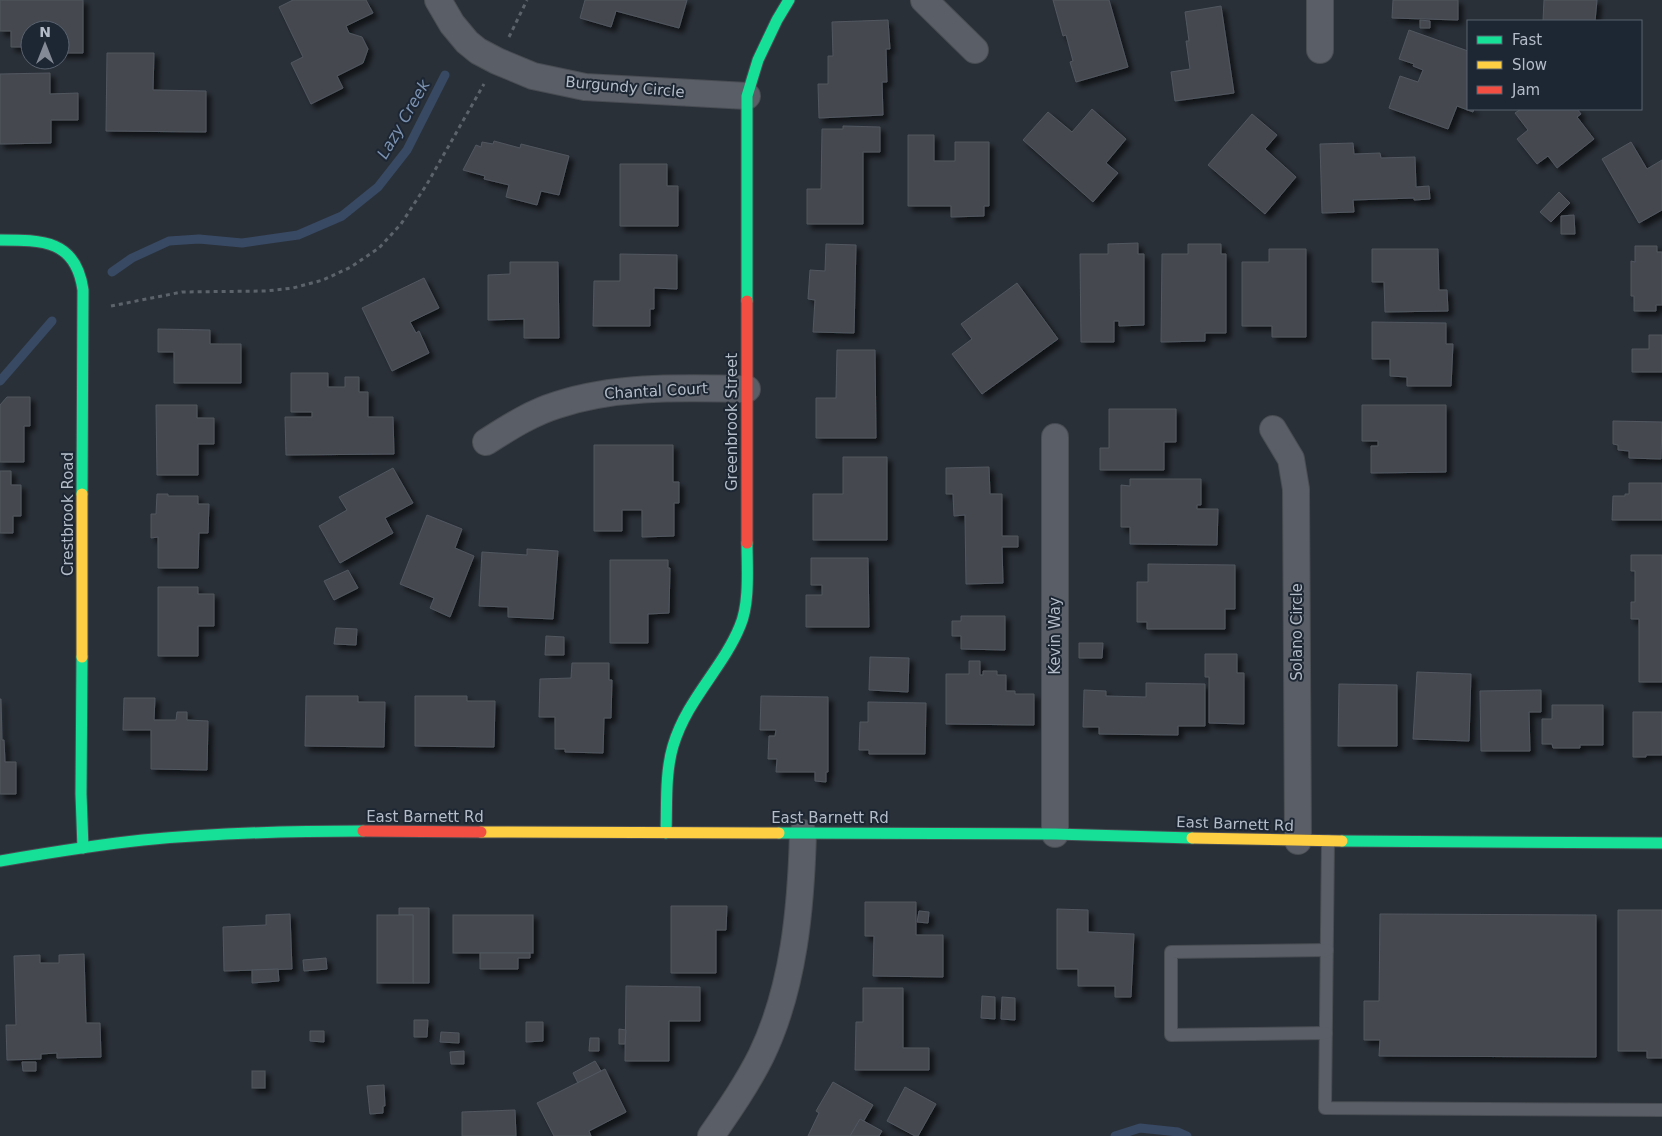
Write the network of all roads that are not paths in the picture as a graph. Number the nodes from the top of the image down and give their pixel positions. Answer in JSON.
{"nodes":[{"id":1,"x":438,"y":0,"type":"edge"},
{"id":2,"x":789,"y":0,"type":"edge"},
{"id":3,"x":924,"y":0,"type":"edge"},
{"id":4,"x":1320,"y":0,"type":"edge"},
{"id":5,"x":975,"y":50,"type":"dead end"},
{"id":6,"x":1320,"y":50,"type":"dead end"},
{"id":7,"x":747,"y":96,"type":"junction"},
{"id":8,"x":0,"y":240,"type":"edge"},
{"id":9,"x":747,"y":389,"type":"junction"},
{"id":10,"x":1273,"y":429,"type":"dead end"},
{"id":11,"x":1056,"y":437,"type":"dead end"},
{"id":12,"x":486,"y":442,"type":"dead end"},
{"id":13,"x":666,"y":833,"type":"junction"},
{"id":14,"x":803,"y":833,"type":"junction"},
{"id":15,"x":1056,"y":834,"type":"junction"},
{"id":16,"x":1298,"y":841,"type":"junction"},
{"id":17,"x":1328,"y":841,"type":"junction"},
{"id":18,"x":1662,"y":844,"type":"edge"},
{"id":19,"x":83,"y":848,"type":"junction"},
{"id":20,"x":0,"y":861,"type":"edge"},
{"id":21,"x":1327,"y":950,"type":"junction"},
{"id":22,"x":1326,"y":1033,"type":"junction"},
{"id":23,"x":1662,"y":1110,"type":"edge"},
{"id":24,"x":710,"y":1136,"type":"edge"}],
"edges":[{"from":1,"to":7,"type":"street","name":"Burgundy Circle"},
{"from":2,"to":7,"type":"main road","name":"Greenbrook Street"},
{"from":3,"to":5,"type":"street"},
{"from":4,"to":6,"type":"street"},
{"from":7,"to":9,"type":"main road","name":"Greenbrook Street"},
{"from":8,"to":19,"type":"main road","name":"Crestbrook Road"},
{"from":9,"to":12,"type":"street","name":"Chantal Court"},
{"from":9,"to":13,"type":"main road","name":"Greenbrook Street"},
{"from":10,"to":16,"type":"street","name":"Solano Circle"},
{"from":11,"to":15,"type":"street","name":"Kevin Way"},
{"from":13,"to":14,"type":"main road","name":"East Barnett Rd"},
{"from":13,"to":19,"type":"main road","name":"East Barnett Rd"},
{"from":14,"to":15,"type":"main road","name":"East Barnett Rd"},
{"from":14,"to":24,"type":"street"},
{"from":15,"to":16,"type":"main road","name":"East Barnett Rd"},
{"from":16,"to":17,"type":"main road","name":"East Barnett Rd"},
{"from":17,"to":18,"type":"main road","name":"East Barnett Rd"},
{"from":17,"to":21,"type":"lane"},
{"from":19,"to":20,"type":"main road","name":"East Barnett Rd"},
{"from":21,"to":22,"type":"lane"},
{"from":21,"to":22,"type":"lane"},
{"from":22,"to":23,"type":"lane"}]}
